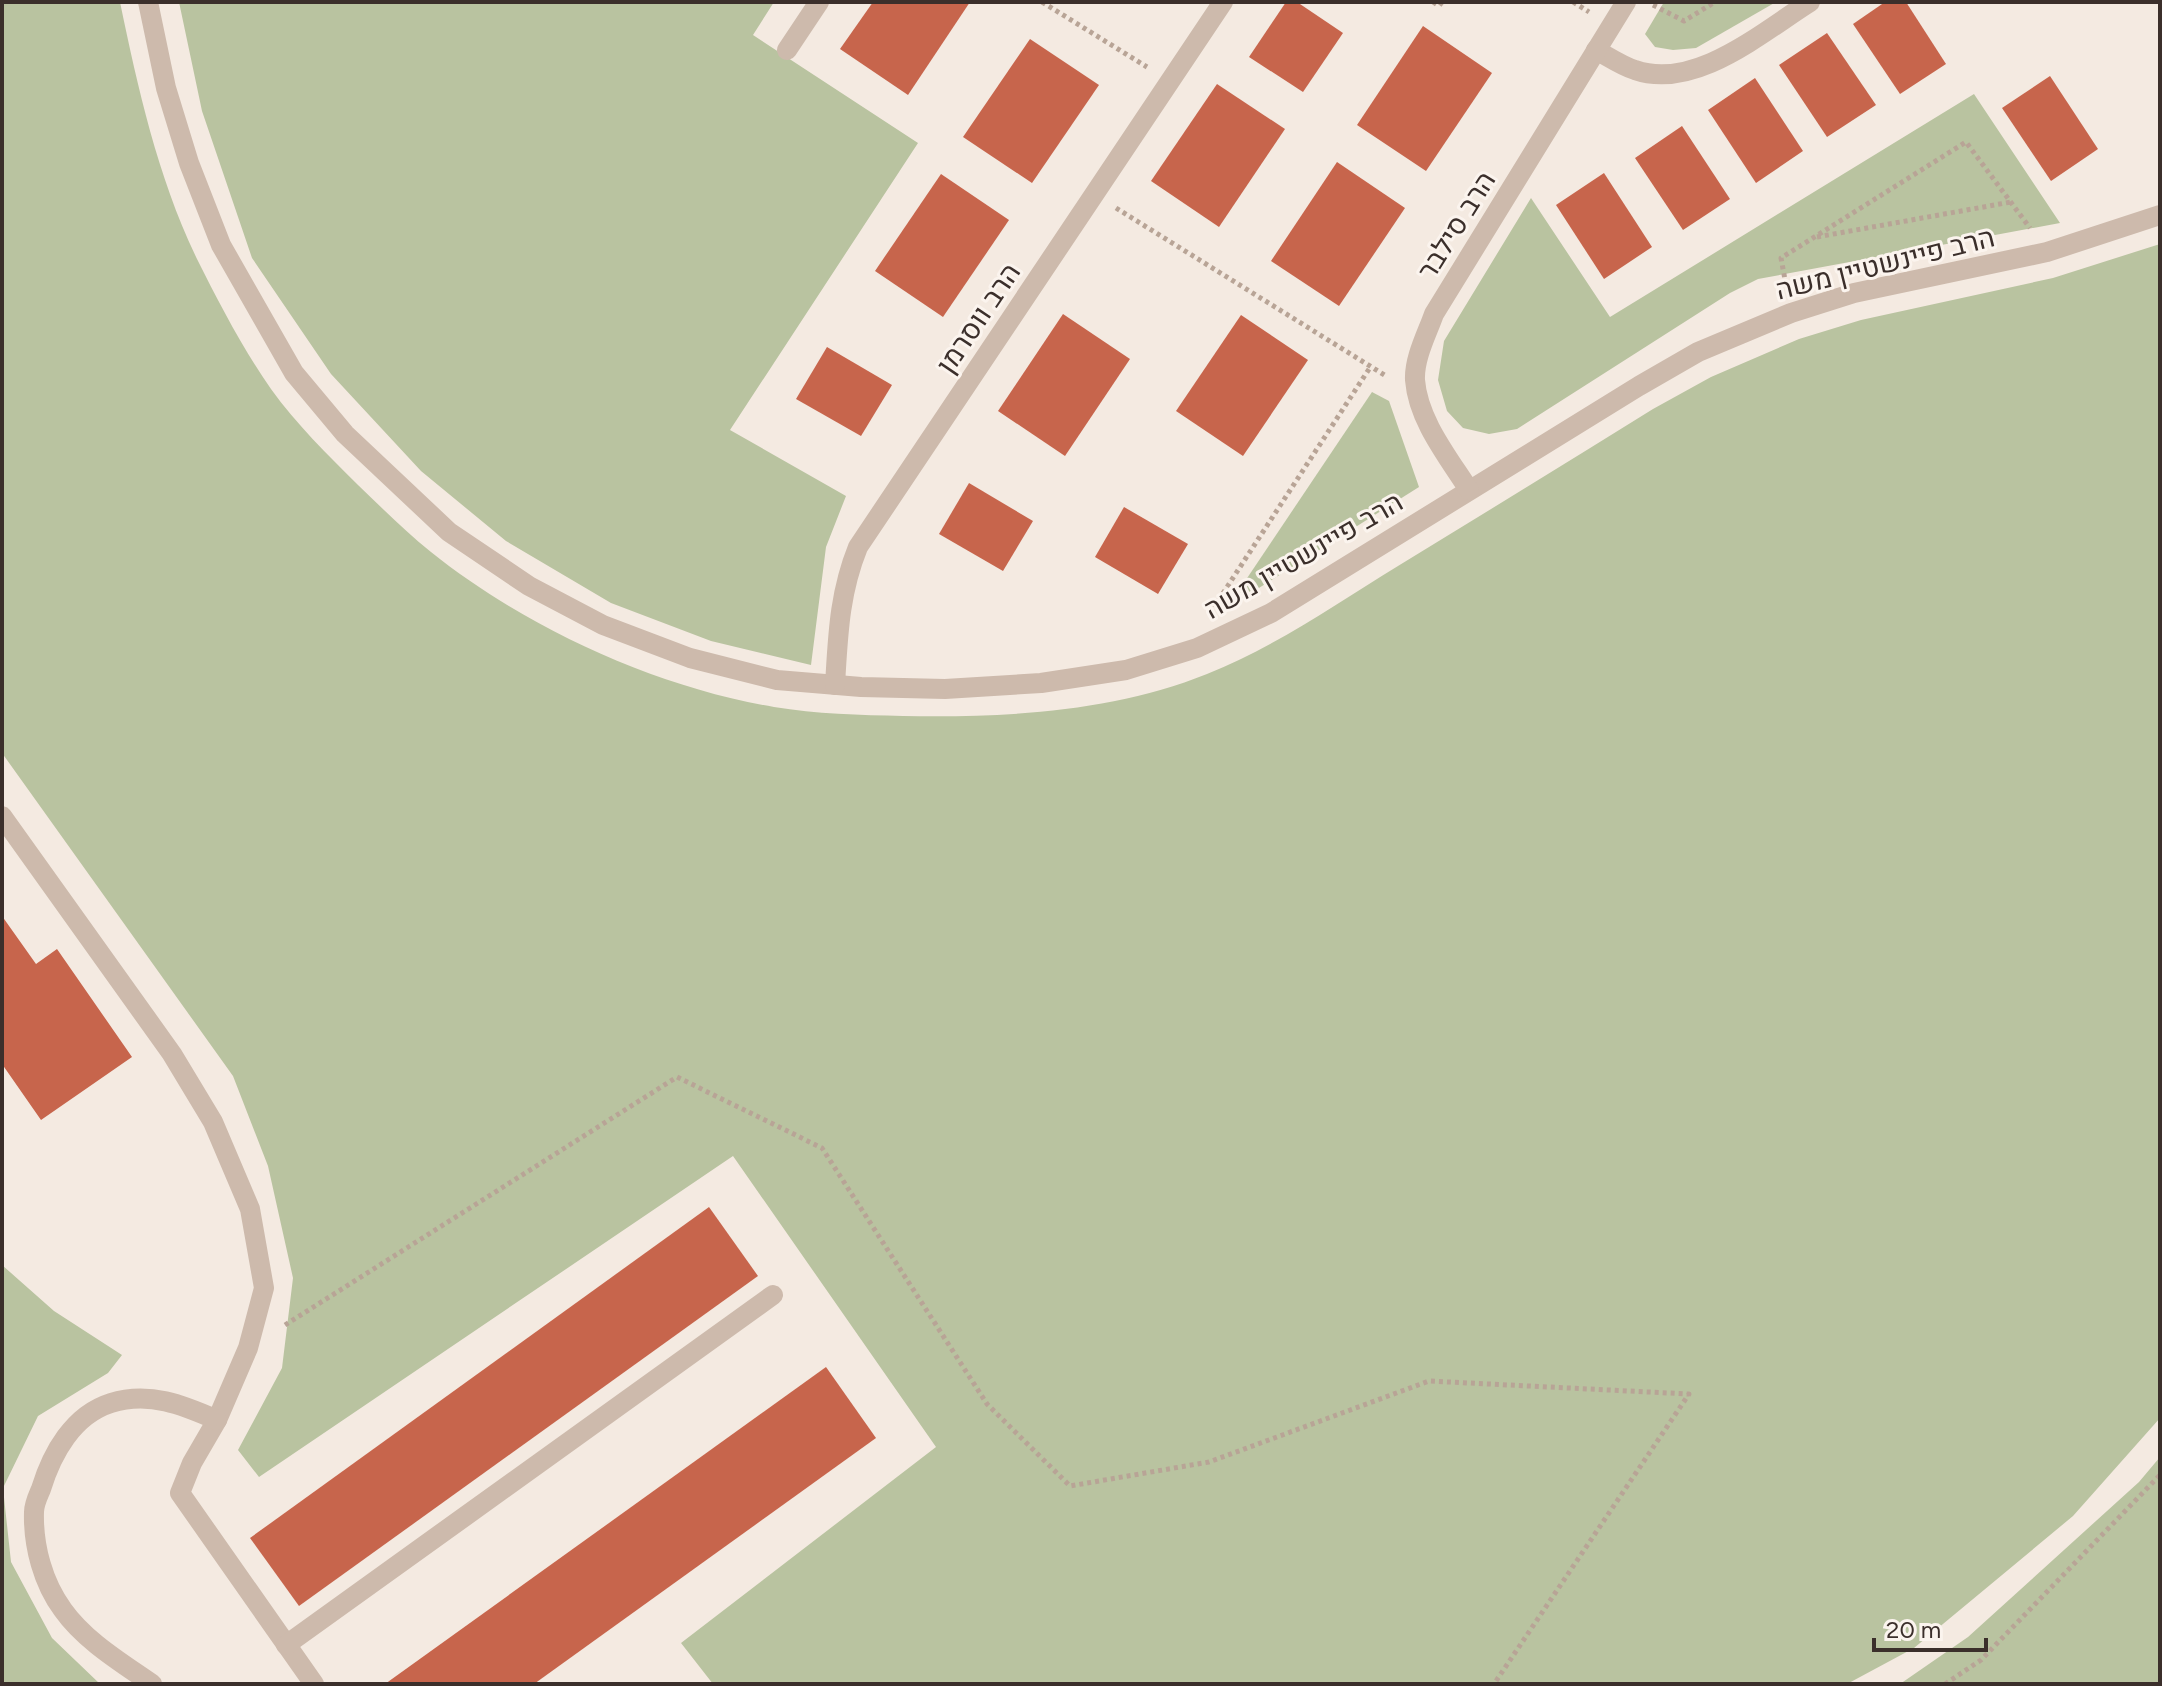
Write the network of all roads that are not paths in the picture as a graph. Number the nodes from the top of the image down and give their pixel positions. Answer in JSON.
{"nodes":[{"id":1,"x":148,"y":2,"type":"edge"},
{"id":2,"x":819,"y":2,"type":"edge"},
{"id":3,"x":1223,"y":2,"type":"edge"},
{"id":4,"x":1626,"y":2,"type":"edge"},
{"id":5,"x":1810,"y":2,"type":"edge"},
{"id":6,"x":787,"y":50,"type":"dead end"},
{"id":7,"x":1596,"y":50,"type":"junction"},
{"id":8,"x":2160,"y":215,"type":"edge"},
{"id":9,"x":1469,"y":490,"type":"junction"},
{"id":10,"x":835,"y":685,"type":"junction"},
{"id":11,"x":2,"y":816,"type":"edge"},
{"id":12,"x":773,"y":1295,"type":"dead end"},
{"id":13,"x":217,"y":1420,"type":"junction"},
{"id":14,"x":286,"y":1645,"type":"junction"},
{"id":15,"x":152,"y":1684,"type":"edge"},
{"id":16,"x":314,"y":1684,"type":"edge"}],
"edges":[{"from":1,"to":10,"type":"street","name":"הרב פיינשטיין משה"},
{"from":2,"to":6,"type":"street"},
{"from":3,"to":10,"type":"street","name":"הרב ווסרמן"},
{"from":4,"to":7,"type":"street","name":"הרב סילבר"},
{"from":5,"to":7,"type":"street"},
{"from":7,"to":9,"type":"street","name":"הרב סילבר"},
{"from":8,"to":9,"type":"street","name":"הרב פיינשטיין משה"},
{"from":9,"to":10,"type":"street","name":"הרב פיינשטיין משה"},
{"from":11,"to":13,"type":"street"},
{"from":12,"to":14,"type":"street"},
{"from":13,"to":14,"type":"street"},
{"from":13,"to":15,"type":"street"},
{"from":14,"to":16,"type":"street"}]}
